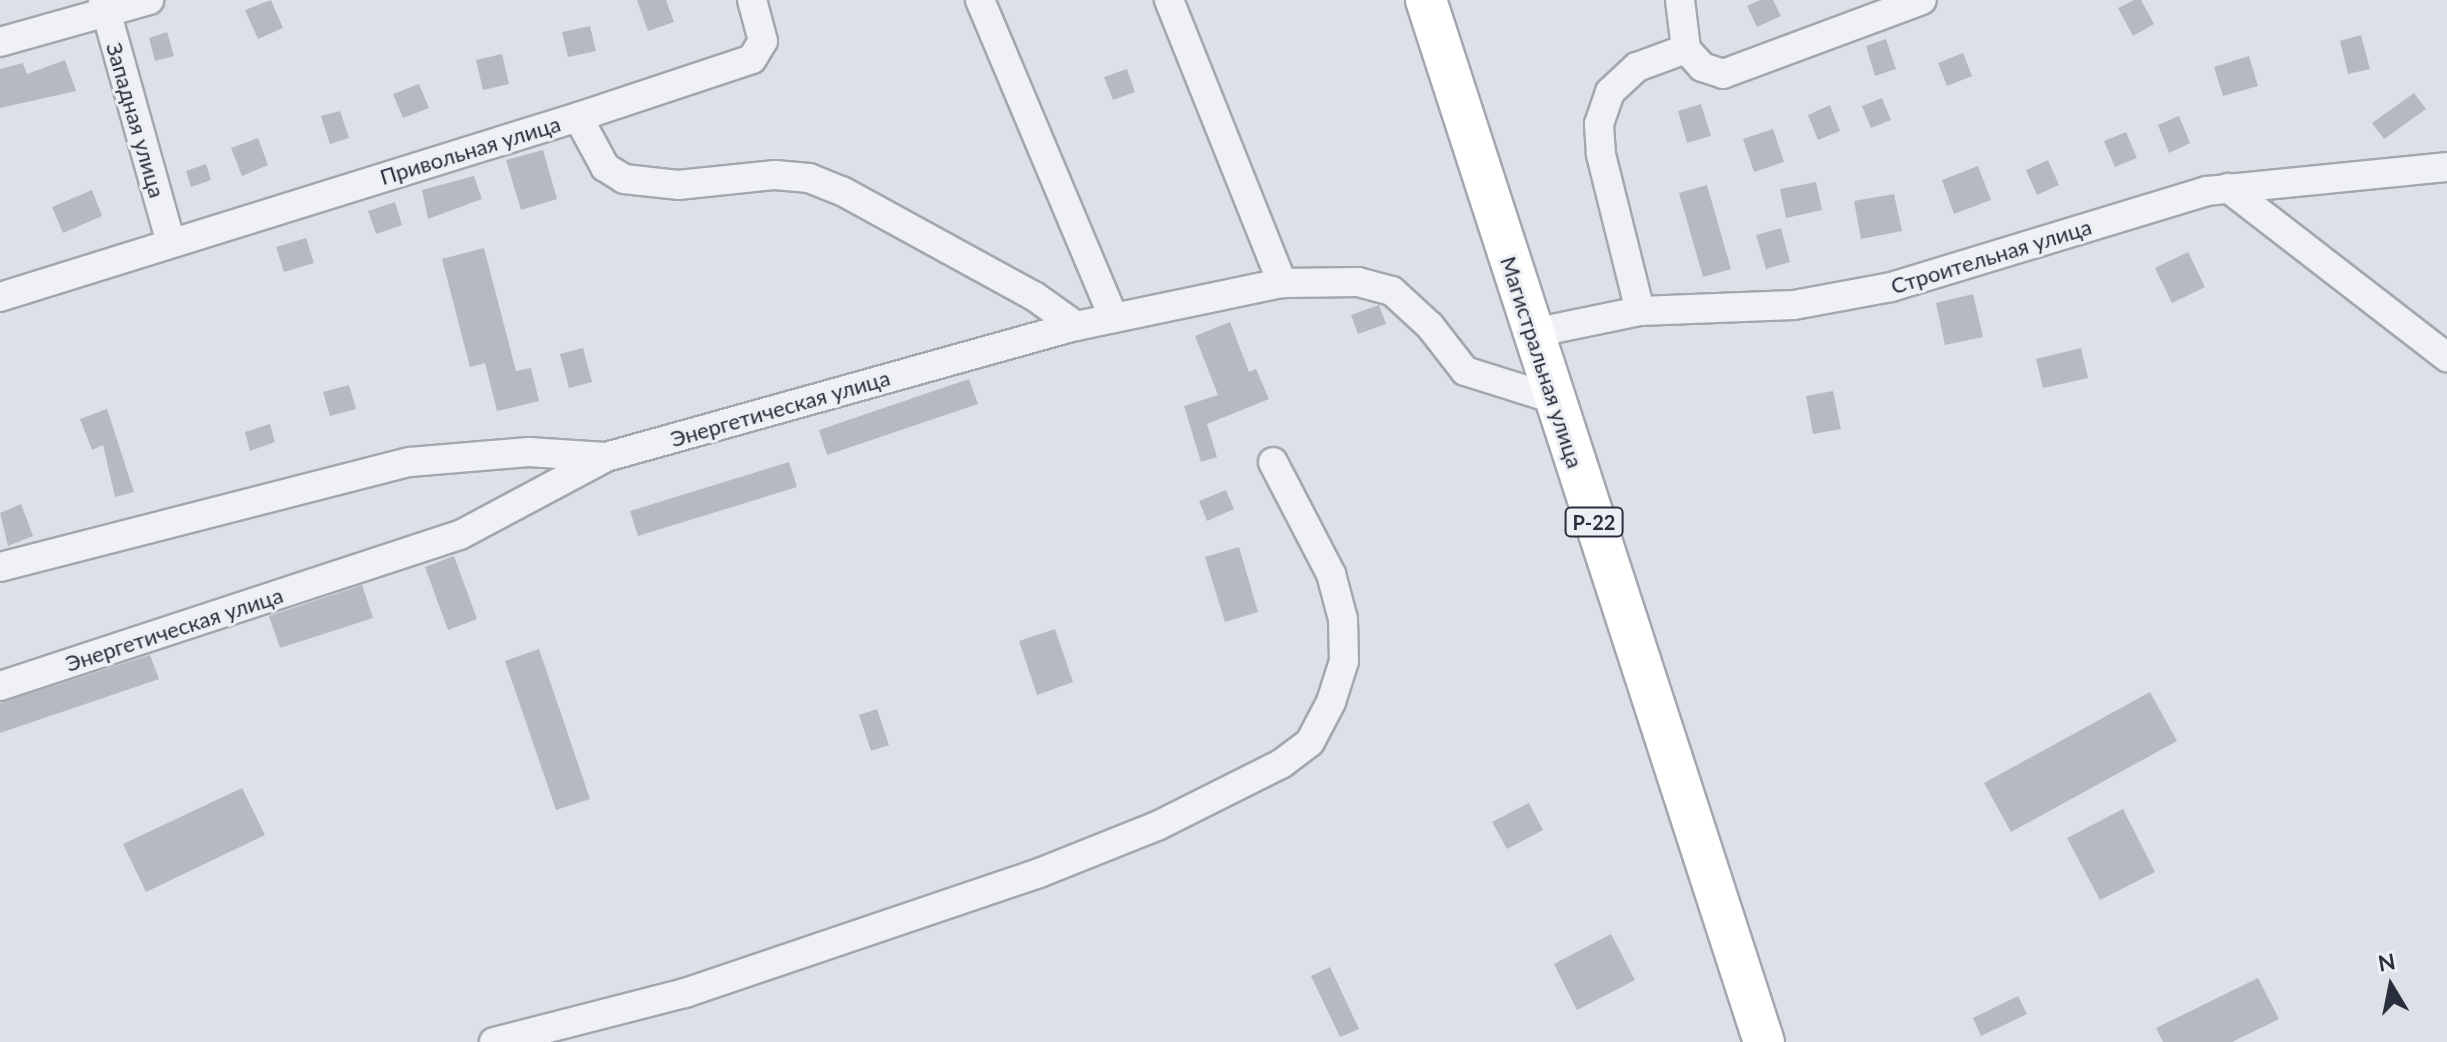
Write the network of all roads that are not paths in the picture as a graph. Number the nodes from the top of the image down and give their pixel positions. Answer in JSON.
{"nodes":[{"id":1,"x":149,"y":0,"type":"edge"},
{"id":2,"x":752,"y":0,"type":"edge"},
{"id":3,"x":980,"y":0,"type":"edge"},
{"id":4,"x":1169,"y":0,"type":"edge"},
{"id":5,"x":1426,"y":0,"type":"edge"},
{"id":6,"x":1680,"y":0,"type":"edge"},
{"id":7,"x":1922,"y":0,"type":"edge"},
{"id":8,"x":104,"y":6,"type":"edge"},
{"id":9,"x":0,"y":42,"type":"edge"},
{"id":10,"x":1686,"y":49,"type":"junction"},
{"id":11,"x":578,"y":117,"type":"junction"},
{"id":12,"x":2447,"y":167,"type":"edge"},
{"id":13,"x":2228,"y":188,"type":"junction"},
{"id":14,"x":170,"y":240,"type":"junction"},
{"id":15,"x":1282,"y":283,"type":"junction"},
{"id":16,"x":0,"y":297,"type":"edge"},
{"id":17,"x":1640,"y":311,"type":"junction"},
{"id":18,"x":1114,"y":318,"type":"junction"},
{"id":19,"x":1076,"y":326,"type":"junction"},
{"id":20,"x":1533,"y":333,"type":"junction"},
{"id":21,"x":2447,"y":357,"type":"edge"},
{"id":22,"x":1554,"y":399,"type":"junction"},
{"id":23,"x":606,"y":457,"type":"junction"},
{"id":24,"x":1273,"y":462,"type":"dead end"},
{"id":25,"x":0,"y":567,"type":"edge"},
{"id":26,"x":0,"y":686,"type":"edge"},
{"id":27,"x":577,"y":1023,"type":"junction"},
{"id":28,"x":494,"y":1042,"type":"edge"},
{"id":29,"x":551,"y":1042,"type":"edge"},
{"id":30,"x":1764,"y":1042,"type":"edge"}],
"edges":[{"from":1,"to":8,"type":"street"},
{"from":2,"to":11,"type":"street"},
{"from":3,"to":18,"type":"street"},
{"from":4,"to":15,"type":"street"},
{"from":5,"to":20,"type":"highway","name":"Магистральная улица","number":"Р-22"},
{"from":6,"to":10,"type":"street"},
{"from":7,"to":10,"type":"street"},
{"from":8,"to":9,"type":"street"},
{"from":8,"to":14,"type":"street","name":"Западная улица"},
{"from":10,"to":17,"type":"street"},
{"from":11,"to":14,"type":"street","name":"Привольная улица"},
{"from":11,"to":19,"type":"street","name":"Привольная улица"},
{"from":12,"to":13,"type":"street","name":"Строительная улица"},
{"from":13,"to":17,"type":"street","name":"Строительная улица"},
{"from":13,"to":21,"type":"street"},
{"from":14,"to":16,"type":"street","name":"Привольная улица"},
{"from":15,"to":18,"type":"street","name":"Энергетическая улица"},
{"from":15,"to":22,"type":"street","name":"Энергетическая улица"},
{"from":17,"to":20,"type":"street","name":"Строительная улица"},
{"from":18,"to":19,"type":"street","name":"Энергетическая улица"},
{"from":19,"to":23,"type":"street","name":"Энергетическая улица"},
{"from":20,"to":22,"type":"highway","name":"Магистральная улица","number":"Р-22"},
{"from":22,"to":30,"type":"highway","name":"Магистральная улица","number":"Р-22"},
{"from":23,"to":25,"type":"street"},
{"from":23,"to":26,"type":"street","name":"Энергетическая улица"},
{"from":24,"to":27,"type":"street"},
{"from":27,"to":28,"type":"street"},
{"from":27,"to":29,"type":"street"}]}
